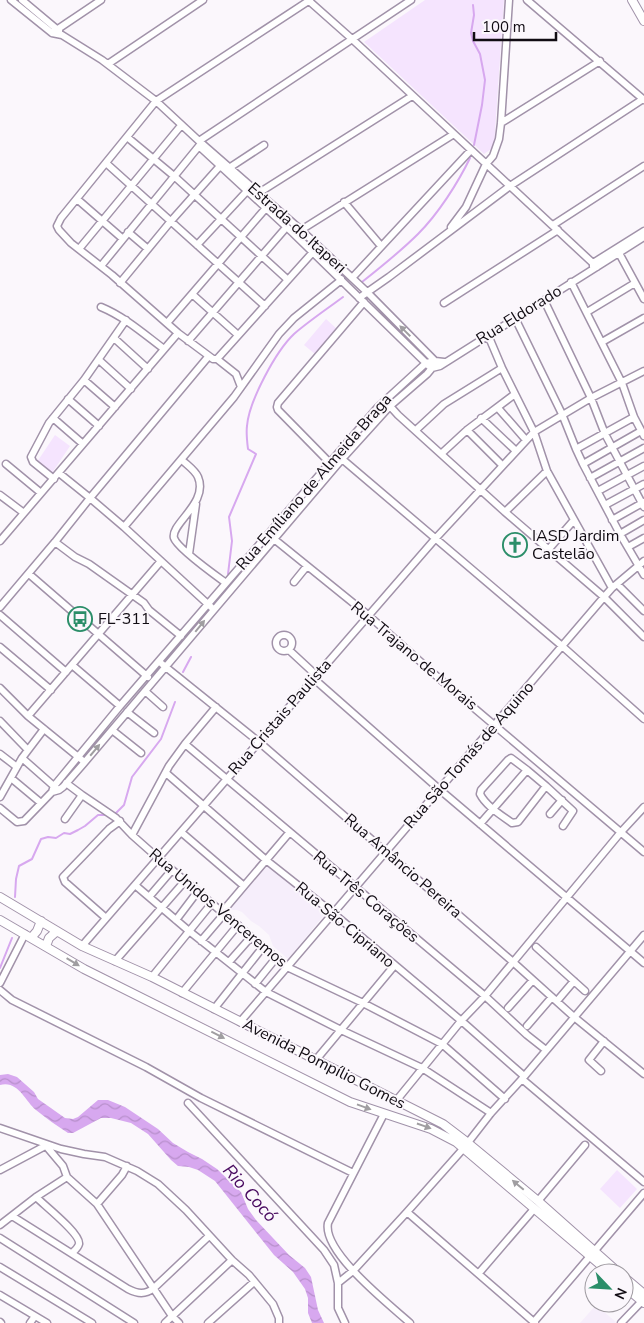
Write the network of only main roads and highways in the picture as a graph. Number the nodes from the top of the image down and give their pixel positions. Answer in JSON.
{"nodes":[{"id":1,"x":632,"y":0,"type":"edge"},
{"id":2,"x":644,"y":21,"type":"edge"},
{"id":3,"x":0,"y":897,"type":"edge"},
{"id":4,"x":0,"y":920,"type":"edge"},
{"id":5,"x":41,"y":921,"type":"junction"},
{"id":6,"x":56,"y":931,"type":"junction"},
{"id":7,"x":28,"y":936,"type":"junction"},
{"id":8,"x":46,"y":946,"type":"junction"},
{"id":9,"x":465,"y":1146,"type":"junction"},
{"id":10,"x":593,"y":1254,"type":"junction"},
{"id":11,"x":601,"y":1263,"type":"edge"},
{"id":12,"x":605,"y":1263,"type":"edge"},
{"id":13,"x":634,"y":1289,"type":"edge"},
{"id":14,"x":643,"y":1300,"type":"edge"}],
"edges":[{"from":1,"to":2,"type":"main road"},
{"from":3,"to":5,"type":"main road","name":"Avenida Pompílio Gomes"},
{"from":4,"to":7,"type":"main road","name":"Avenida Pompílio Gomes"},
{"from":5,"to":6,"type":"main road","name":"Avenida Pompílio Gomes"},
{"from":5,"to":7,"type":"main road"},
{"from":6,"to":8,"type":"main road"},
{"from":6,"to":9,"type":"main road","name":"Avenida Pompílio Gomes"},
{"from":7,"to":8,"type":"main road","name":"Avenida Pompílio Gomes"},
{"from":8,"to":9,"type":"main road","name":"Avenida Pompílio Gomes","one_way":true},
{"from":9,"to":10,"type":"main road","name":"Avenida Pompílio Gomes"},
{"from":10,"to":11,"type":"main road","name":"Avenida Pompílio Gomes"},
{"from":10,"to":12,"type":"main road","name":"Avenida Pompílio Gomes"},
{"from":13,"to":14,"type":"main road"}]}
